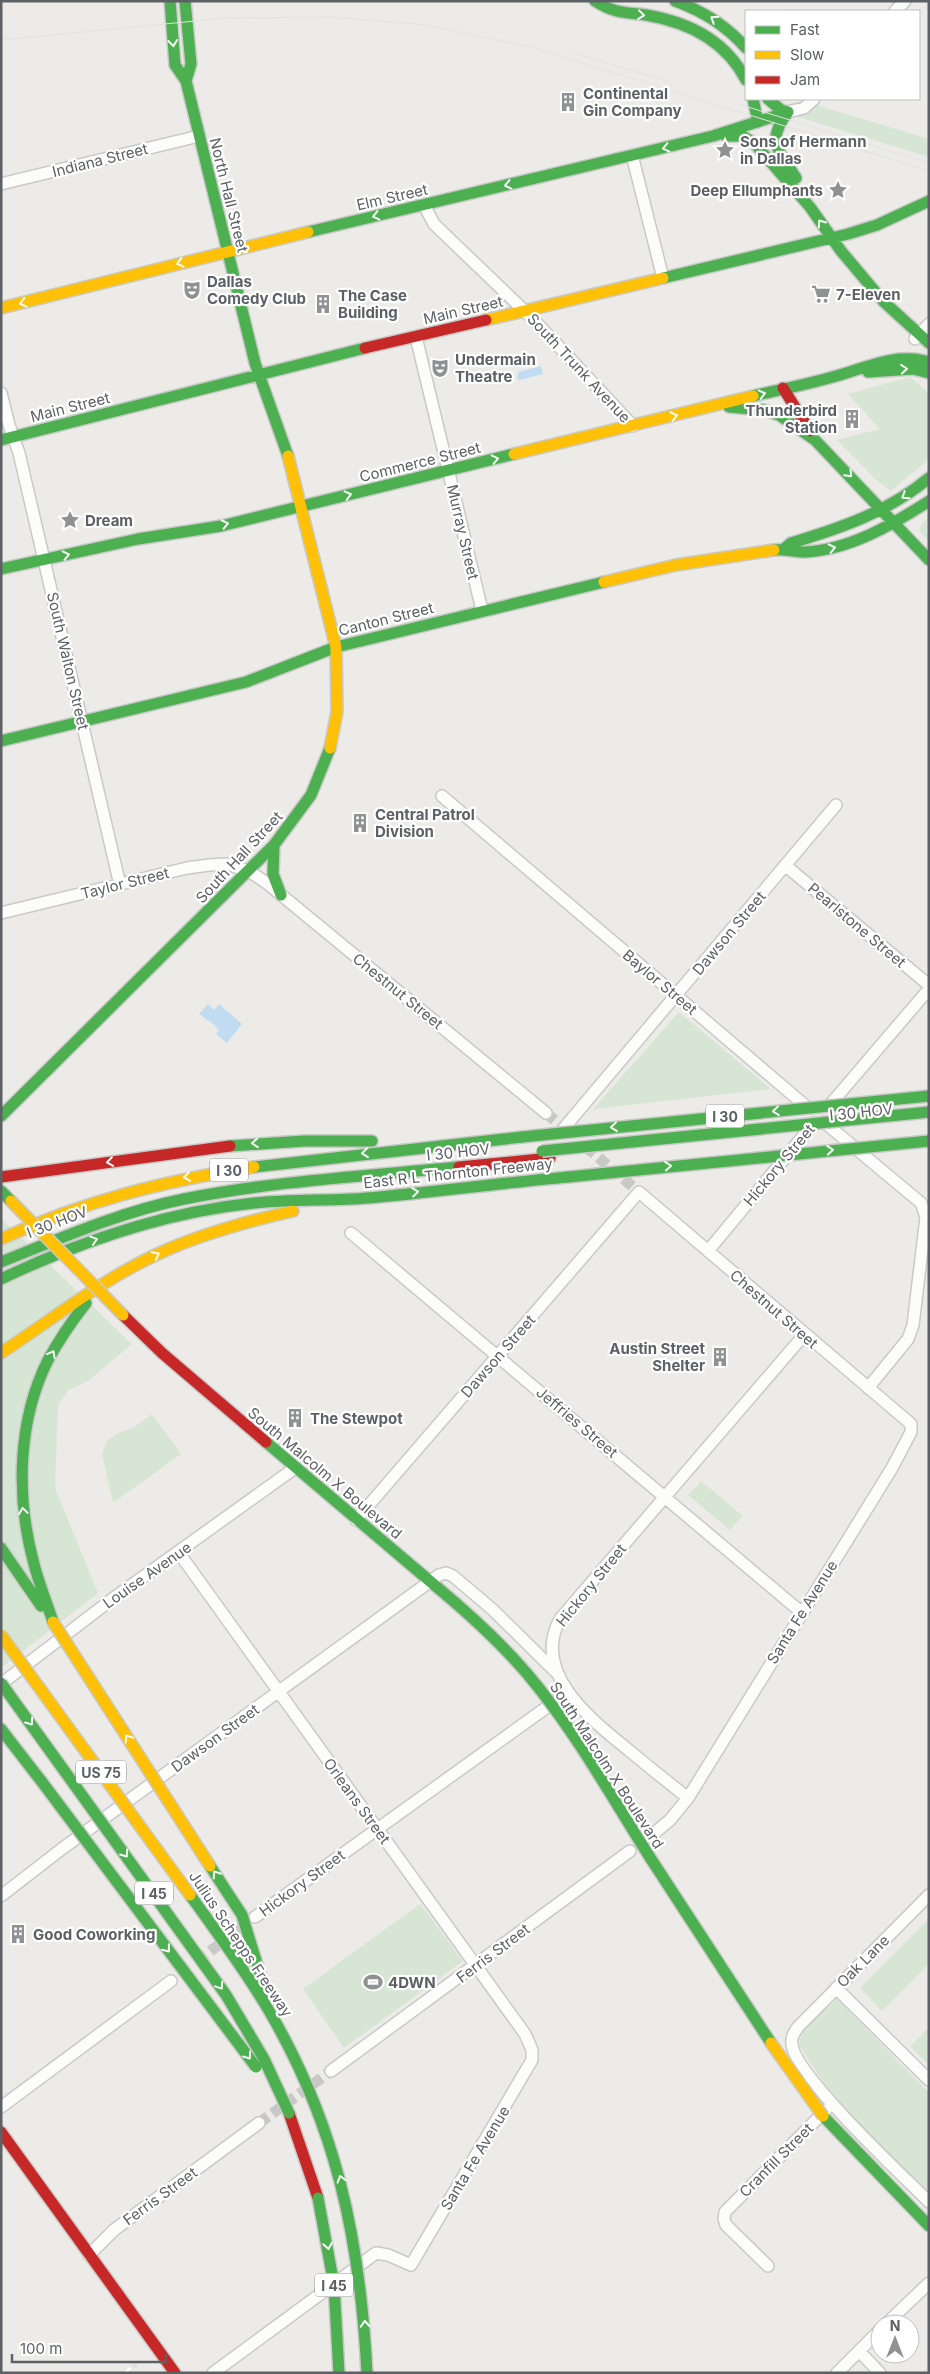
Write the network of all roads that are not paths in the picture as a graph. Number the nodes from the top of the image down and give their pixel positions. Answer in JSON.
{"nodes":[{"id":1,"x":170,"y":1,"type":"edge"},
{"id":2,"x":185,"y":1,"type":"edge"},
{"id":3,"x":595,"y":1,"type":"edge"},
{"id":4,"x":675,"y":1,"type":"edge"},
{"id":5,"x":905,"y":1,"type":"edge"},
{"id":6,"x":896,"y":10,"type":"edge"},
{"id":7,"x":745,"y":47,"type":"edge"},
{"id":8,"x":744,"y":68,"type":"edge"},
{"id":9,"x":186,"y":81,"type":"junction"},
{"id":10,"x":753,"y":100,"type":"edge"},
{"id":11,"x":799,"y":100,"type":"edge"},
{"id":12,"x":813,"y":100,"type":"edge"},
{"id":13,"x":772,"y":101,"type":"edge"},
{"id":14,"x":788,"y":112,"type":"junction"},
{"id":15,"x":758,"y":122,"type":"junction"},
{"id":16,"x":199,"y":136,"type":"junction"},
{"id":17,"x":713,"y":136,"type":"junction"},
{"id":18,"x":632,"y":156,"type":"junction"},
{"id":19,"x":1,"y":184,"type":"edge"},
{"id":20,"x":929,"y":201,"type":"edge"},
{"id":21,"x":424,"y":205,"type":"junction"},
{"id":22,"x":810,"y":207,"type":"junction"},
{"id":23,"x":832,"y":238,"type":"junction"},
{"id":24,"x":227,"y":251,"type":"junction"},
{"id":25,"x":663,"y":278,"type":"junction"},
{"id":26,"x":1,"y":308,"type":"edge"},
{"id":27,"x":525,"y":311,"type":"junction"},
{"id":28,"x":929,"y":324,"type":"edge"},
{"id":29,"x":416,"y":337,"type":"junction"},
{"id":30,"x":921,"y":339,"type":"edge"},
{"id":31,"x":928,"y":363,"type":"edge"},
{"id":32,"x":929,"y":373,"type":"edge"},
{"id":33,"x":258,"y":374,"type":"junction"},
{"id":34,"x":844,"y":374,"type":"junction"},
{"id":35,"x":783,"y":388,"type":"junction"},
{"id":36,"x":1,"y":393,"type":"edge"},
{"id":37,"x":714,"y":406,"type":"junction"},
{"id":38,"x":634,"y":426,"type":"junction"},
{"id":39,"x":14,"y":437,"type":"junction"},
{"id":40,"x":1,"y":440,"type":"edge"},
{"id":41,"x":815,"y":440,"type":"junction"},
{"id":42,"x":448,"y":470,"type":"junction"},
{"id":43,"x":929,"y":478,"type":"edge"},
{"id":44,"x":929,"y":501,"type":"edge"},
{"id":45,"x":300,"y":506,"type":"junction"},
{"id":46,"x":882,"y":510,"type":"junction"},
{"id":47,"x":895,"y":523,"type":"junction"},
{"id":48,"x":784,"y":549,"type":"junction"},
{"id":49,"x":44,"y":560,"type":"junction"},
{"id":50,"x":929,"y":560,"type":"edge"},
{"id":51,"x":1,"y":569,"type":"edge"},
{"id":52,"x":482,"y":610,"type":"junction"},
{"id":53,"x":336,"y":647,"type":"junction"},
{"id":54,"x":82,"y":722,"type":"junction"},
{"id":55,"x":1,"y":741,"type":"edge"},
{"id":56,"x":442,"y":796,"type":"dead end"},
{"id":57,"x":836,"y":805,"type":"dead end"},
{"id":58,"x":274,"y":845,"type":"junction"},
{"id":59,"x":786,"y":866,"type":"junction"},
{"id":60,"x":248,"y":871,"type":"junction"},
{"id":61,"x":120,"y":884,"type":"junction"},
{"id":62,"x":281,"y":895,"type":"junction"},
{"id":63,"x":1,"y":913,"type":"edge"},
{"id":64,"x":929,"y":987,"type":"edge"},
{"id":65,"x":676,"y":996,"type":"junction"},
{"id":66,"x":929,"y":1096,"type":"edge"},
{"id":67,"x":929,"y":1112,"type":"edge"},
{"id":68,"x":546,"y":1113,"type":"tunnel mouth"},
{"id":69,"x":1,"y":1116,"type":"edge"},
{"id":70,"x":819,"y":1118,"type":"junction"},
{"id":71,"x":929,"y":1120,"type":"edge"},
{"id":72,"x":564,"y":1128,"type":"dead end"},
{"id":73,"x":929,"y":1141,"type":"edge"},
{"id":74,"x":466,"y":1142,"type":"junction"},
{"id":75,"x":546,"y":1154,"type":"junction"},
{"id":76,"x":1,"y":1177,"type":"edge"},
{"id":77,"x":1,"y":1191,"type":"edge"},
{"id":78,"x":639,"y":1192,"type":"joint"},
{"id":79,"x":366,"y":1198,"type":"junction"},
{"id":80,"x":351,"y":1233,"type":"dead end"},
{"id":81,"x":1,"y":1239,"type":"edge"},
{"id":82,"x":708,"y":1251,"type":"junction"},
{"id":83,"x":1,"y":1253,"type":"edge"},
{"id":84,"x":1,"y":1262,"type":"edge"},
{"id":85,"x":1,"y":1279,"type":"edge"},
{"id":86,"x":99,"y":1288,"type":"junction"},
{"id":87,"x":804,"y":1335,"type":"junction"},
{"id":88,"x":1,"y":1353,"type":"edge"},
{"id":89,"x":498,"y":1356,"type":"junction"},
{"id":90,"x":868,"y":1388,"type":"junction"},
{"id":91,"x":911,"y":1424,"type":"joint"},
{"id":92,"x":295,"y":1468,"type":"junction"},
{"id":93,"x":666,"y":1495,"type":"junction"},
{"id":94,"x":356,"y":1520,"type":"junction"},
{"id":95,"x":1,"y":1548,"type":"edge"},
{"id":96,"x":179,"y":1552,"type":"junction"},
{"id":97,"x":434,"y":1585,"type":"junction"},
{"id":98,"x":801,"y":1612,"type":"junction"},
{"id":99,"x":53,"y":1622,"type":"junction"},
{"id":100,"x":1,"y":1635,"type":"edge"},
{"id":101,"x":559,"y":1675,"type":"junction"},
{"id":102,"x":1,"y":1683,"type":"edge"},
{"id":103,"x":278,"y":1692,"type":"junction"},
{"id":104,"x":568,"y":1692,"type":"junction"},
{"id":105,"x":1,"y":1729,"type":"edge"},
{"id":106,"x":1,"y":1745,"type":"edge"},
{"id":107,"x":688,"y":1798,"type":"junction"},
{"id":108,"x":376,"y":1828,"type":"junction"},
{"id":109,"x":652,"y":1835,"type":"dead end"},
{"id":110,"x":630,"y":1852,"type":"dead end"},
{"id":111,"x":94,"y":1855,"type":"junction"},
{"id":112,"x":929,"y":1895,"type":"edge"},
{"id":113,"x":1,"y":1896,"type":"edge"},
{"id":114,"x":255,"y":1917,"type":"tunnel mouth"},
{"id":115,"x":476,"y":1965,"type":"junction"},
{"id":116,"x":171,"y":1981,"type":"dead end"},
{"id":117,"x":836,"y":1988,"type":"junction"},
{"id":118,"x":275,"y":2020,"type":"junction"},
{"id":119,"x":532,"y":2050,"type":"joint"},
{"id":120,"x":331,"y":2071,"type":"tunnel mouth"},
{"id":121,"x":929,"y":2080,"type":"edge"},
{"id":122,"x":833,"y":2104,"type":"junction"},
{"id":123,"x":1,"y":2108,"type":"edge"},
{"id":124,"x":289,"y":2113,"type":"junction"},
{"id":125,"x":259,"y":2123,"type":"tunnel mouth"},
{"id":126,"x":1,"y":2132,"type":"edge"},
{"id":127,"x":929,"y":2202,"type":"edge"},
{"id":128,"x":929,"y":2226,"type":"edge"},
{"id":129,"x":89,"y":2255,"type":"junction"},
{"id":130,"x":768,"y":2266,"type":"dead end"},
{"id":131,"x":929,"y":2283,"type":"edge"},
{"id":132,"x":896,"y":2314,"type":"edge"},
{"id":133,"x":870,"y":2340,"type":"edge"},
{"id":134,"x":859,"y":2351,"type":"junction"},
{"id":135,"x":175,"y":2373,"type":"edge"},
{"id":136,"x":213,"y":2373,"type":"edge"},
{"id":137,"x":339,"y":2373,"type":"edge"},
{"id":138,"x":367,"y":2373,"type":"edge"},
{"id":139,"x":837,"y":2373,"type":"edge"},
{"id":140,"x":880,"y":2373,"type":"edge"}],
"edges":[{"from":1,"to":9,"type":"main road","name":"North Hall Street","one_way":true},
{"from":2,"to":9,"type":"main road","name":"North Hall Street"},
{"from":3,"to":8,"type":"main road","one_way":true},
{"from":7,"to":4,"type":"main road","one_way":true},
{"from":5,"to":6,"type":"street"},
{"from":9,"to":16,"type":"main road","name":"North Hall Street"},
{"from":10,"to":15,"type":"main road"},
{"from":11,"to":14,"type":"street","name":"Elm Street"},
{"from":12,"to":14,"type":"street","name":"Elm Street"},
{"from":13,"to":14,"type":"main road"},
{"from":14,"to":15,"type":"main road","name":"Elm Street"},
{"from":14,"to":22,"type":"main road"},
{"from":15,"to":17,"type":"main road","name":"Elm Street"},
{"from":16,"to":19,"type":"street","name":"Indiana Street"},
{"from":16,"to":24,"type":"main road","name":"North Hall Street"},
{"from":17,"to":18,"type":"main road","name":"Elm Street","one_way":true},
{"from":17,"to":22,"type":"main road"},
{"from":18,"to":21,"type":"main road","name":"Elm Street","one_way":true},
{"from":18,"to":25,"type":"street"},
{"from":20,"to":23,"type":"main road","name":"Main Street"},
{"from":21,"to":24,"type":"main road","name":"Elm Street","one_way":true},
{"from":21,"to":27,"type":"street","name":"South Trunk Avenue"},
{"from":23,"to":22,"type":"main road","one_way":true},
{"from":23,"to":25,"type":"main road","name":"Main Street"},
{"from":23,"to":30,"type":"main road"},
{"from":24,"to":26,"type":"main road","name":"Elm Street","one_way":true},
{"from":24,"to":33,"type":"main road","name":"North Hall Street"},
{"from":25,"to":27,"type":"main road","name":"Main Street"},
{"from":27,"to":29,"type":"main road","name":"Main Street"},
{"from":27,"to":38,"type":"street","name":"South Trunk Avenue"},
{"from":28,"to":30,"type":"street"},
{"from":29,"to":33,"type":"main road","name":"Main Street"},
{"from":29,"to":42,"type":"street","name":"Murray Street"},
{"from":30,"to":31,"type":"main road"},
{"from":31,"to":34,"type":"main road","name":"Commerce Street"},
{"from":34,"to":32,"type":"main road","name":"Commerce Street","one_way":true},
{"from":33,"to":39,"type":"main road","name":"Main Street"},
{"from":33,"to":45,"type":"main road","name":"South Hall Street"},
{"from":34,"to":35,"type":"main road","name":"Commerce Street"},
{"from":37,"to":35,"type":"main road","name":"Commerce Street","one_way":true},
{"from":35,"to":41,"type":"main road"},
{"from":36,"to":39,"type":"street","name":"South Walton Street"},
{"from":38,"to":37,"type":"main road","name":"Commerce Street","one_way":true},
{"from":37,"to":41,"type":"main road"},
{"from":42,"to":38,"type":"main road","name":"Commerce Street","one_way":true},
{"from":39,"to":40,"type":"main road","name":"Main Street"},
{"from":39,"to":49,"type":"street","name":"South Walton Street"},
{"from":41,"to":46,"type":"main road","one_way":true},
{"from":45,"to":42,"type":"main road","name":"Commerce Street","one_way":true},
{"from":42,"to":52,"type":"street","name":"Murray Street"},
{"from":43,"to":46,"type":"main road","name":"Canton Street","one_way":true},
{"from":44,"to":47,"type":"main road","name":"Canton Street"},
{"from":49,"to":45,"type":"main road","name":"Commerce Street","one_way":true},
{"from":45,"to":53,"type":"main road","name":"South Hall Street"},
{"from":46,"to":47,"type":"main road"},
{"from":46,"to":48,"type":"main road","name":"Canton Street"},
{"from":48,"to":47,"type":"main road","name":"Canton Street","one_way":true},
{"from":47,"to":50,"type":"main road"},
{"from":48,"to":52,"type":"main road","name":"Canton Street"},
{"from":49,"to":51,"type":"main road","name":"Commerce Street"},
{"from":49,"to":54,"type":"street","name":"South Walton Street"},
{"from":52,"to":53,"type":"main road","name":"Canton Street"},
{"from":53,"to":54,"type":"main road","name":"Canton Street"},
{"from":53,"to":58,"type":"main road","name":"South Hall Street"},
{"from":54,"to":55,"type":"main road","name":"Canton Street"},
{"from":54,"to":61,"type":"street","name":"South Walton Street"},
{"from":56,"to":65,"type":"street","name":"Baylor Street"},
{"from":57,"to":59,"type":"street","name":"Dawson Street"},
{"from":58,"to":60,"type":"main road","name":"South Hall Street"},
{"from":58,"to":62,"type":"main road"},
{"from":59,"to":64,"type":"street","name":"Pearlstone Street"},
{"from":59,"to":65,"type":"street","name":"Dawson Street"},
{"from":60,"to":61,"type":"street","name":"Taylor Street"},
{"from":60,"to":62,"type":"street","name":"Chestnut Street"},
{"from":60,"to":69,"type":"main road","name":"South Hall Street"},
{"from":61,"to":63,"type":"street","name":"Taylor Street"},
{"from":62,"to":68,"type":"street","name":"Chestnut Street"},
{"from":64,"to":70,"type":"street","name":"Hickory Street"},
{"from":65,"to":70,"type":"street","name":"Baylor Street"},
{"from":65,"to":72,"type":"street","name":"Dawson Street"},
{"from":66,"to":74,"type":"main road","name":"East R L Thornton Freeway","number":"I 30","one_way":true,"bridge":true},
{"from":67,"to":75,"type":"main road","name":"I 30 HOV","bridge":true},
{"from":70,"to":82,"type":"street","name":"Hickory Street"},
{"from":70,"to":90,"type":"street","name":"Baylor Street"},
{"from":71,"to":75,"type":"main road","name":"I 30 HOV"},
{"from":79,"to":73,"type":"main road","name":"East R L Thornton Freeway","one_way":true,"bridge":true},
{"from":74,"to":76,"type":"main road","one_way":true},
{"from":74,"to":81,"type":"main road","name":"East R L Thornton Freeway","number":"I 30","one_way":true},
{"from":75,"to":83,"type":"main road","name":"I 30 HOV"},
{"from":75,"to":84,"type":"main road","name":"I 30 HOV"},
{"from":77,"to":92,"type":"main road","name":"South Malcolm X Boulevard","bridge":true},
{"from":78,"to":82,"type":"street","name":"Chestnut Street"},
{"from":78,"to":89,"type":"street","name":"Dawson Street"},
{"from":85,"to":79,"type":"main road","name":"East R L Thornton Freeway","one_way":true},
{"from":86,"to":79,"type":"main road","one_way":true},
{"from":80,"to":89,"type":"street","name":"Jeffries Street"},
{"from":82,"to":87,"type":"street","name":"Chestnut Street"},
{"from":86,"to":88,"type":"main road"},
{"from":99,"to":86,"type":"main road","one_way":true},
{"from":87,"to":90,"type":"street","name":"Chestnut Street"},
{"from":87,"to":93,"type":"street","name":"Hickory Street"},
{"from":89,"to":93,"type":"street","name":"Jeffries Street"},
{"from":89,"to":94,"type":"street","name":"Dawson Street"},
{"from":90,"to":91,"type":"street","name":"Chestnut Street"},
{"from":91,"to":98,"type":"street","name":"Santa Fe Avenue"},
{"from":92,"to":94,"type":"main road","name":"South Malcolm X Boulevard"},
{"from":92,"to":96,"type":"street","name":"Louise Avenue"},
{"from":93,"to":98,"type":"street","name":"Jeffries Street"},
{"from":93,"to":101,"type":"street","name":"Hickory Street"},
{"from":94,"to":97,"type":"main road","name":"South Malcolm X Boulevard"},
{"from":95,"to":99,"type":"main road"},
{"from":96,"to":102,"type":"street","name":"Louise Avenue"},
{"from":96,"to":103,"type":"street","name":"Orleans Street"},
{"from":97,"to":101,"type":"street"},
{"from":97,"to":103,"type":"street","name":"Dawson Street"},
{"from":97,"to":128,"type":"main road","name":"South Malcolm X Boulevard","bridge":true},
{"from":98,"to":107,"type":"street","name":"Santa Fe Avenue"},
{"from":118,"to":99,"type":"main road","one_way":true,"bridge":true},
{"from":100,"to":118,"type":"main road","name":"Julius Schepps Freeway","number":"US 75","bridge":true},
{"from":101,"to":104,"type":"street","name":"Hickory Street"},
{"from":102,"to":124,"type":"main road","number":"I 45","one_way":true,"bridge":true},
{"from":103,"to":108,"type":"street","name":"Orleans Street"},
{"from":103,"to":113,"type":"street","name":"Dawson Street"},
{"from":104,"to":107,"type":"street"},
{"from":104,"to":108,"type":"street","name":"Hickory Street"},
{"from":105,"to":111,"type":"main road","bridge":true},
{"from":106,"to":111,"type":"main road","bridge":true},
{"from":107,"to":109,"type":"street","name":"Santa Fe Avenue"},
{"from":108,"to":114,"type":"street","name":"Hickory Street"},
{"from":108,"to":115,"type":"street","name":"Orleans Street"},
{"from":110,"to":115,"type":"street","name":"Ferris Street"},
{"from":111,"to":124,"type":"main road","one_way":true,"bridge":true},
{"from":112,"to":117,"type":"street","name":"Oak Lane"},
{"from":115,"to":119,"type":"street","name":"Orleans Street"},
{"from":115,"to":120,"type":"street","name":"Ferris Street"},
{"from":116,"to":123,"type":"street"},
{"from":117,"to":121,"type":"street"},
{"from":117,"to":122,"type":"street","name":"Oak Lane"},
{"from":138,"to":118,"type":"main road","name":"Julius Schepps Freeway","number":"I 45","one_way":true,"bridge":true},
{"from":119,"to":136,"type":"street","name":"Santa Fe Avenue"},
{"from":122,"to":127,"type":"street"},
{"from":122,"to":130,"type":"street","name":"Cranfill Street"},
{"from":124,"to":137,"type":"main road","number":"I 45","one_way":true,"bridge":true},
{"from":125,"to":129,"type":"street","name":"Ferris Street"},
{"from":126,"to":129,"type":"main road"},
{"from":129,"to":135,"type":"main road"},
{"from":131,"to":132,"type":"street"},
{"from":133,"to":134,"type":"street"},
{"from":134,"to":139,"type":"street"},
{"from":134,"to":140,"type":"street"}]}
